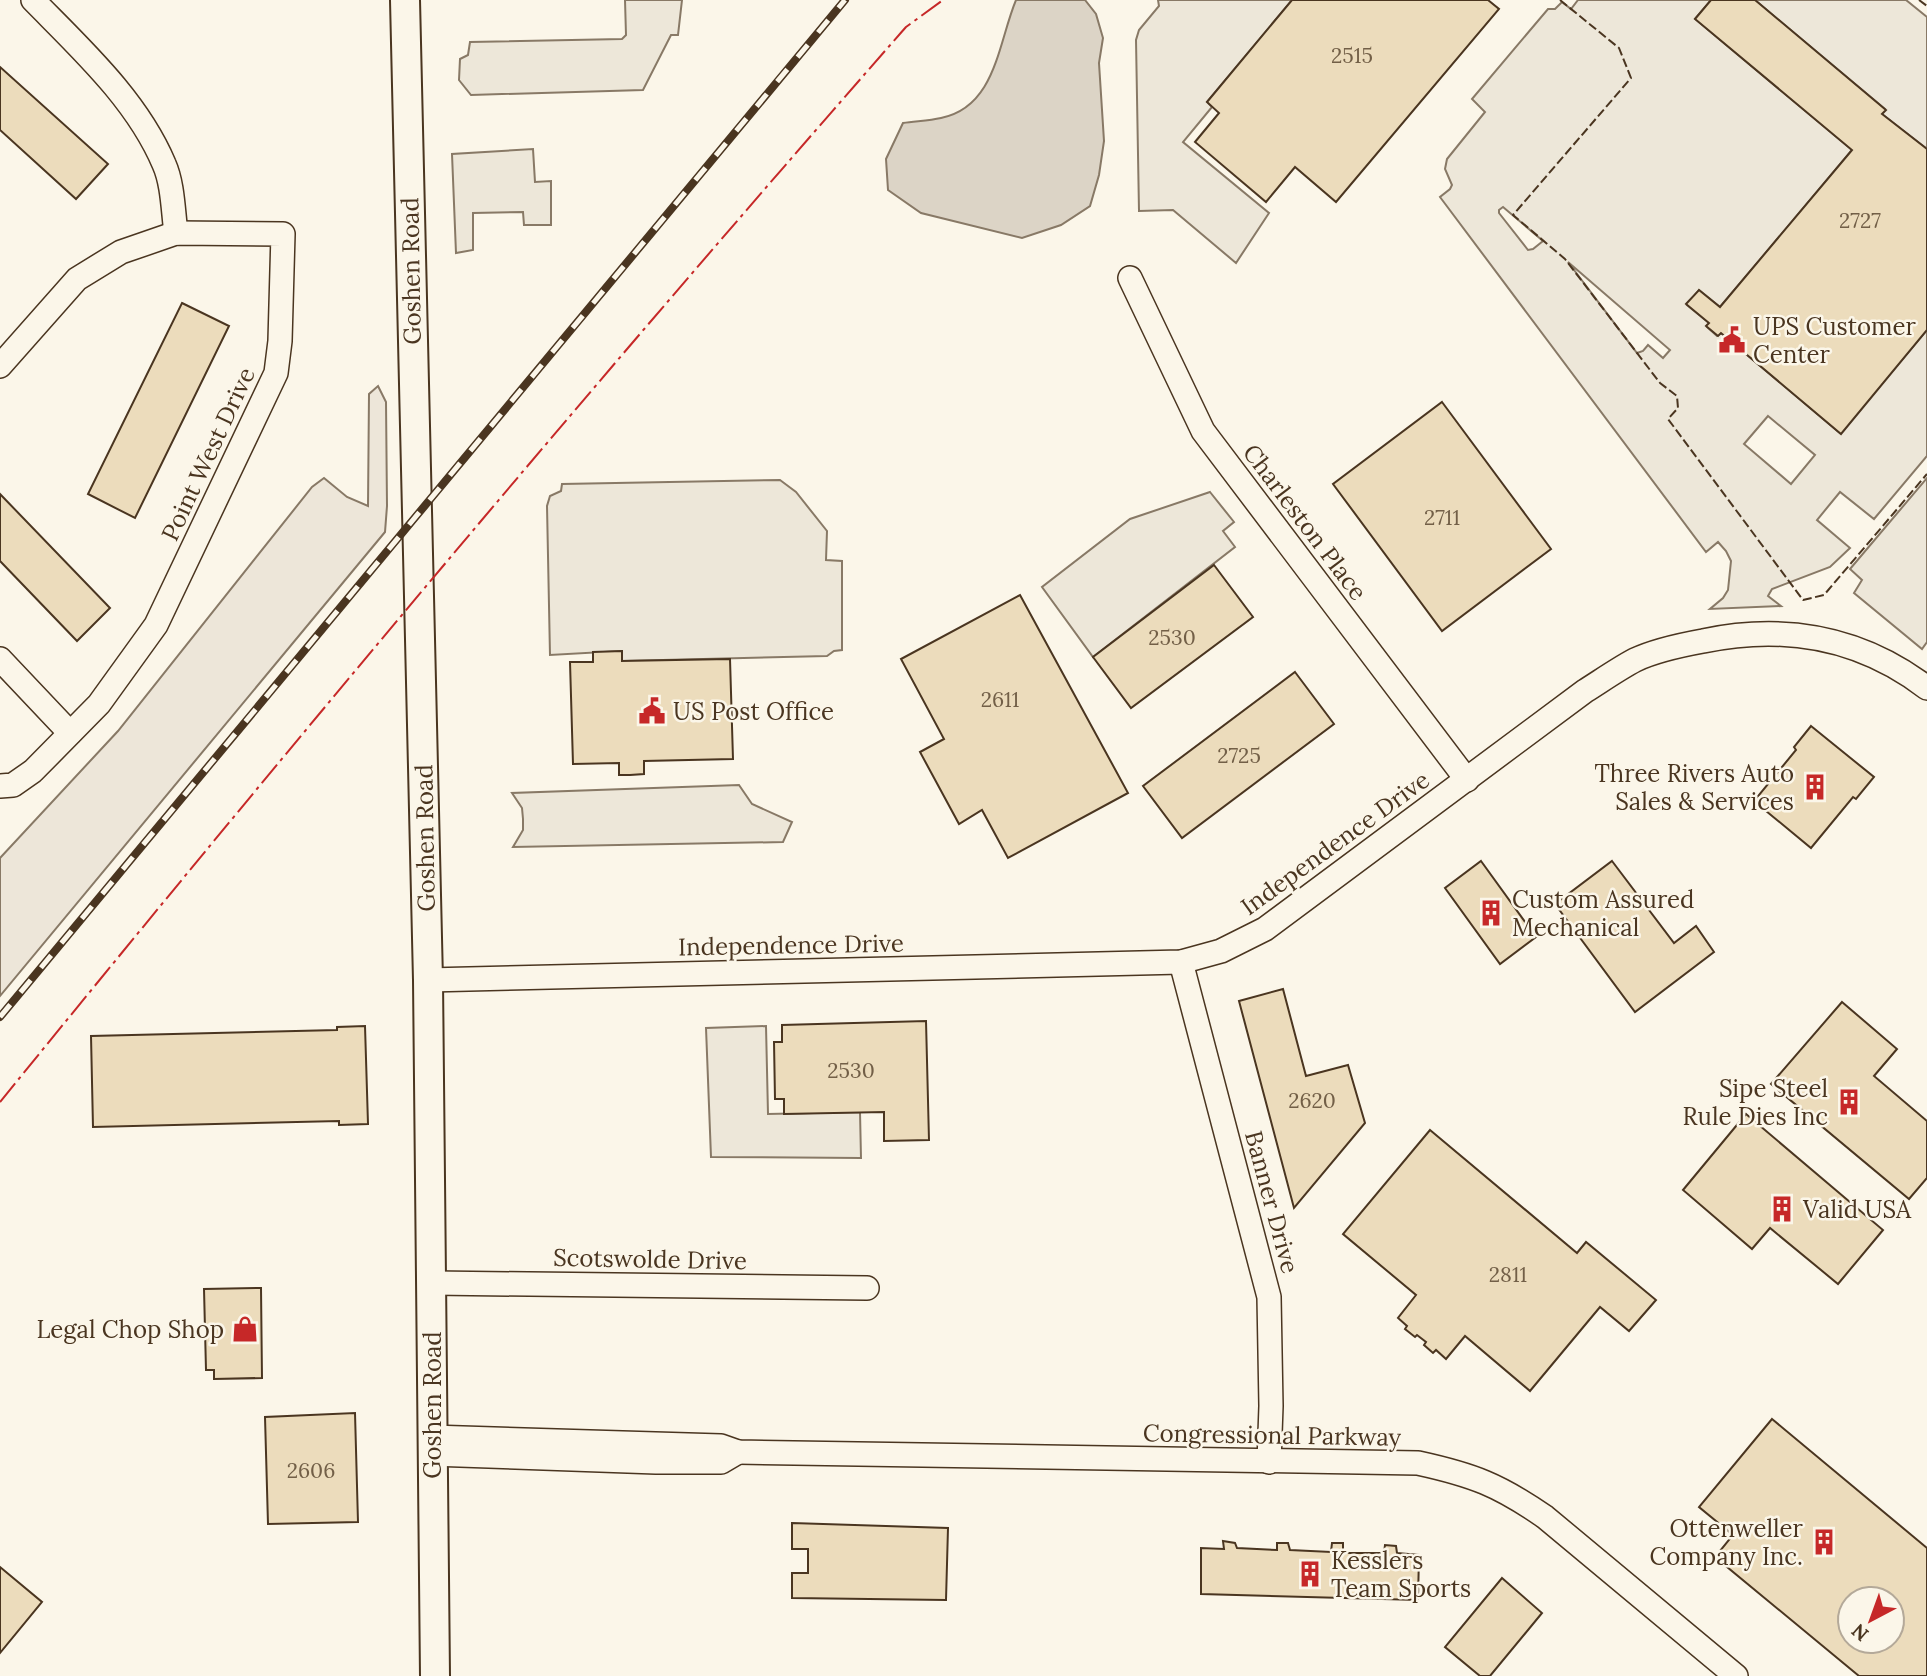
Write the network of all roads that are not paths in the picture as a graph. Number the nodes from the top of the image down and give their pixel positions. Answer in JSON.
{"nodes":[{"id":1,"x":33,"y":0,"type":"edge"},
{"id":2,"x":405,"y":0,"type":"edge"},
{"id":3,"x":176,"y":233,"type":"junction"},
{"id":4,"x":1130,"y":278,"type":"dead end"},
{"id":5,"x":0,"y":366,"type":"edge"},
{"id":6,"x":0,"y":659,"type":"edge"},
{"id":7,"x":1927,"y":688,"type":"edge"},
{"id":8,"x":70,"y":733,"type":"junction"},
{"id":9,"x":1467,"y":780,"type":"junction"},
{"id":10,"x":0,"y":786,"type":"edge"},
{"id":11,"x":1181,"y":962,"type":"junction"},
{"id":12,"x":428,"y":980,"type":"junction"},
{"id":13,"x":433,"y":1283,"type":"junction"},
{"id":14,"x":867,"y":1288,"type":"dead end"},
{"id":15,"x":431,"y":1445,"type":"junction"},
{"id":16,"x":1269,"y":1462,"type":"junction"},
{"id":17,"x":435,"y":1676,"type":"edge"},
{"id":18,"x":1736,"y":1676,"type":"edge"}],
"edges":[{"from":1,"to":3,"type":"street"},
{"from":2,"to":12,"type":"main road","name":"Goshen Road"},
{"from":3,"to":5,"type":"street","name":"Point West Drive"},
{"from":3,"to":8,"type":"street","name":"Point West Drive"},
{"from":4,"to":9,"type":"street","name":"Charleston Place"},
{"from":6,"to":8,"type":"street"},
{"from":7,"to":9,"type":"street","name":"Independence Drive"},
{"from":8,"to":10,"type":"street","name":"Point West Drive"},
{"from":9,"to":11,"type":"street","name":"Independence Drive"},
{"from":11,"to":12,"type":"street","name":"Independence Drive"},
{"from":11,"to":16,"type":"street","name":"Banner Drive"},
{"from":12,"to":13,"type":"main road","name":"Goshen Road"},
{"from":13,"to":14,"type":"street","name":"Scotswolde Drive"},
{"from":13,"to":15,"type":"main road","name":"Goshen Road"},
{"from":15,"to":16,"type":"street","name":"Congressional Parkway"},
{"from":15,"to":17,"type":"main road","name":"Goshen Road"},
{"from":16,"to":18,"type":"street","name":"Congressional Parkway"}]}
